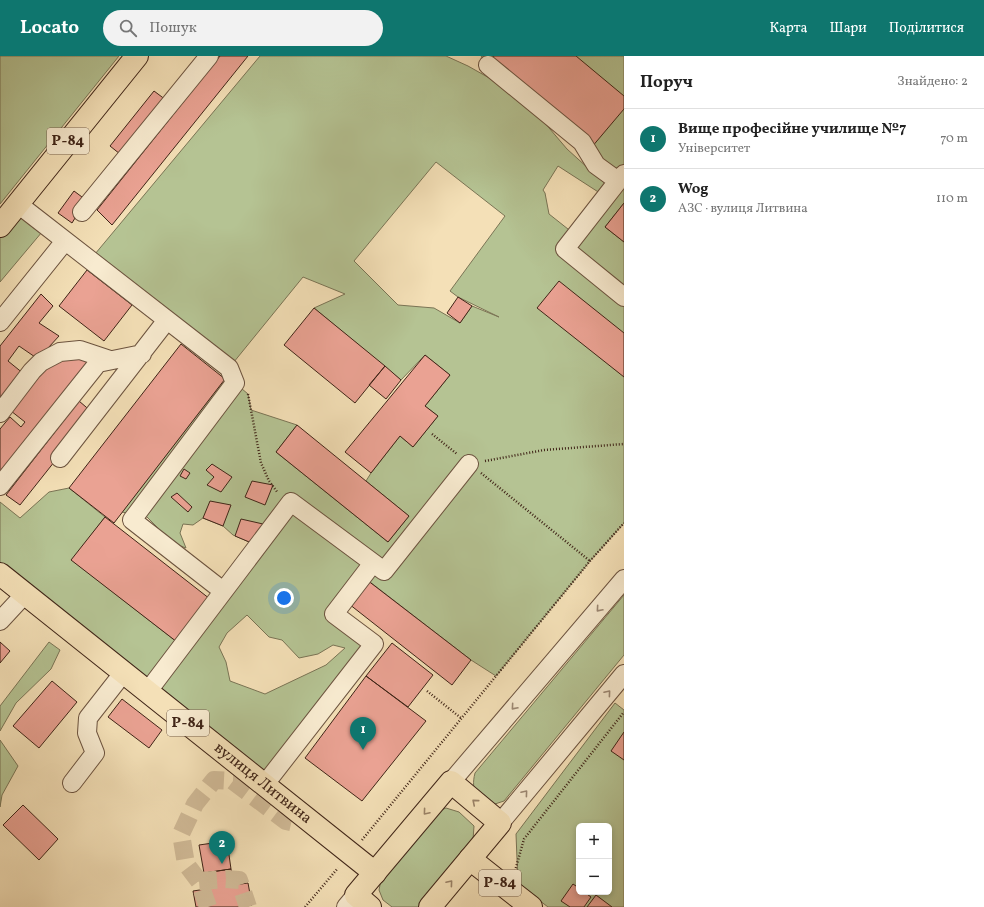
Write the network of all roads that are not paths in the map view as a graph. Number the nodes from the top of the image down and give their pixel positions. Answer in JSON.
{"nodes":[{"id":1,"x":137,"y":56,"type":"edge"},
{"id":2,"x":209,"y":56,"type":"edge"},
{"id":3,"x":488,"y":64,"type":"dead end"},
{"id":4,"x":621,"y":177,"type":"edge"},
{"id":5,"x":18,"y":204,"type":"junction"},
{"id":6,"x":82,"y":212,"type":"dead end"},
{"id":7,"x":0,"y":226,"type":"edge"},
{"id":8,"x":65,"y":241,"type":"junction"},
{"id":9,"x":624,"y":297,"type":"edge"},
{"id":10,"x":167,"y":320,"type":"junction"},
{"id":11,"x":0,"y":322,"type":"edge"},
{"id":12,"x":142,"y":354,"type":"junction"},
{"id":13,"x":110,"y":360,"type":"junction"},
{"id":14,"x":0,"y":413,"type":"edge"},
{"id":15,"x":60,"y":458,"type":"dead end"},
{"id":16,"x":469,"y":464,"type":"road end"},
{"id":17,"x":0,"y":486,"type":"edge"},
{"id":18,"x":373,"y":563,"type":"junction"},
{"id":19,"x":0,"y":574,"type":"edge"},
{"id":20,"x":624,"y":579,"type":"edge"},
{"id":21,"x":223,"y":591,"type":"junction"},
{"id":22,"x":25,"y":594,"type":"junction"},
{"id":23,"x":0,"y":621,"type":"edge"},
{"id":24,"x":124,"y":672,"type":"junction"},
{"id":25,"x":624,"y":674,"type":"edge"},
{"id":26,"x":148,"y":691,"type":"junction"},
{"id":27,"x":451,"y":782,"type":"junction"},
{"id":28,"x":72,"y":783,"type":"dead end"},
{"id":29,"x":265,"y":784,"type":"junction"},
{"id":30,"x":500,"y":823,"type":"junction"},
{"id":31,"x":470,"y":859,"type":"junction"},
{"id":32,"x":375,"y":872,"type":"junction"},
{"id":33,"x":358,"y":903,"type":"edge"},
{"id":34,"x":430,"y":907,"type":"edge"},
{"id":35,"x":531,"y":907,"type":"edge"}],
"edges":[{"from":1,"to":5,"type":"main road","number":"Р-84"},
{"from":2,"to":6,"type":"street"},
{"from":3,"to":4,"type":"street"},
{"from":4,"to":9,"type":"street"},
{"from":5,"to":7,"type":"main road","number":"Р-84"},
{"from":5,"to":8,"type":"street"},
{"from":8,"to":10,"type":"street"},
{"from":8,"to":11,"type":"street"},
{"from":10,"to":12,"type":"street"},
{"from":10,"to":21,"type":"street"},
{"from":12,"to":13,"type":"street"},
{"from":12,"to":15,"type":"street"},
{"from":13,"to":14,"type":"street"},
{"from":13,"to":17,"type":"street"},
{"from":16,"to":18,"type":"street"},
{"from":18,"to":21,"type":"street"},
{"from":18,"to":29,"type":"street"},
{"from":19,"to":22,"type":"main road","name":"вулиця Литвина","number":"Р-84"},
{"from":20,"to":27,"type":"street","one_way":true},
{"from":21,"to":26,"type":"street"},
{"from":22,"to":23,"type":"street"},
{"from":22,"to":24,"type":"main road","name":"вулиця Литвина","number":"Р-84"},
{"from":24,"to":26,"type":"main road","name":"вулиця Литвина","number":"Р-84"},
{"from":24,"to":28,"type":"street"},
{"from":30,"to":25,"type":"street","one_way":true},
{"from":26,"to":29,"type":"main road","name":"вулиця Литвина","number":"Р-84"},
{"from":30,"to":27,"type":"main road","one_way":true},
{"from":27,"to":32,"type":"main road","one_way":true},
{"from":29,"to":32,"type":"main road","name":"вулиця Литвина","number":"Р-84"},
{"from":30,"to":31,"type":"main road","number":"Р-84"},
{"from":34,"to":31,"type":"main road","number":"Р-84","one_way":true},
{"from":31,"to":35,"type":"main road","number":"Р-84"},
{"from":32,"to":33,"type":"main road"}]}
